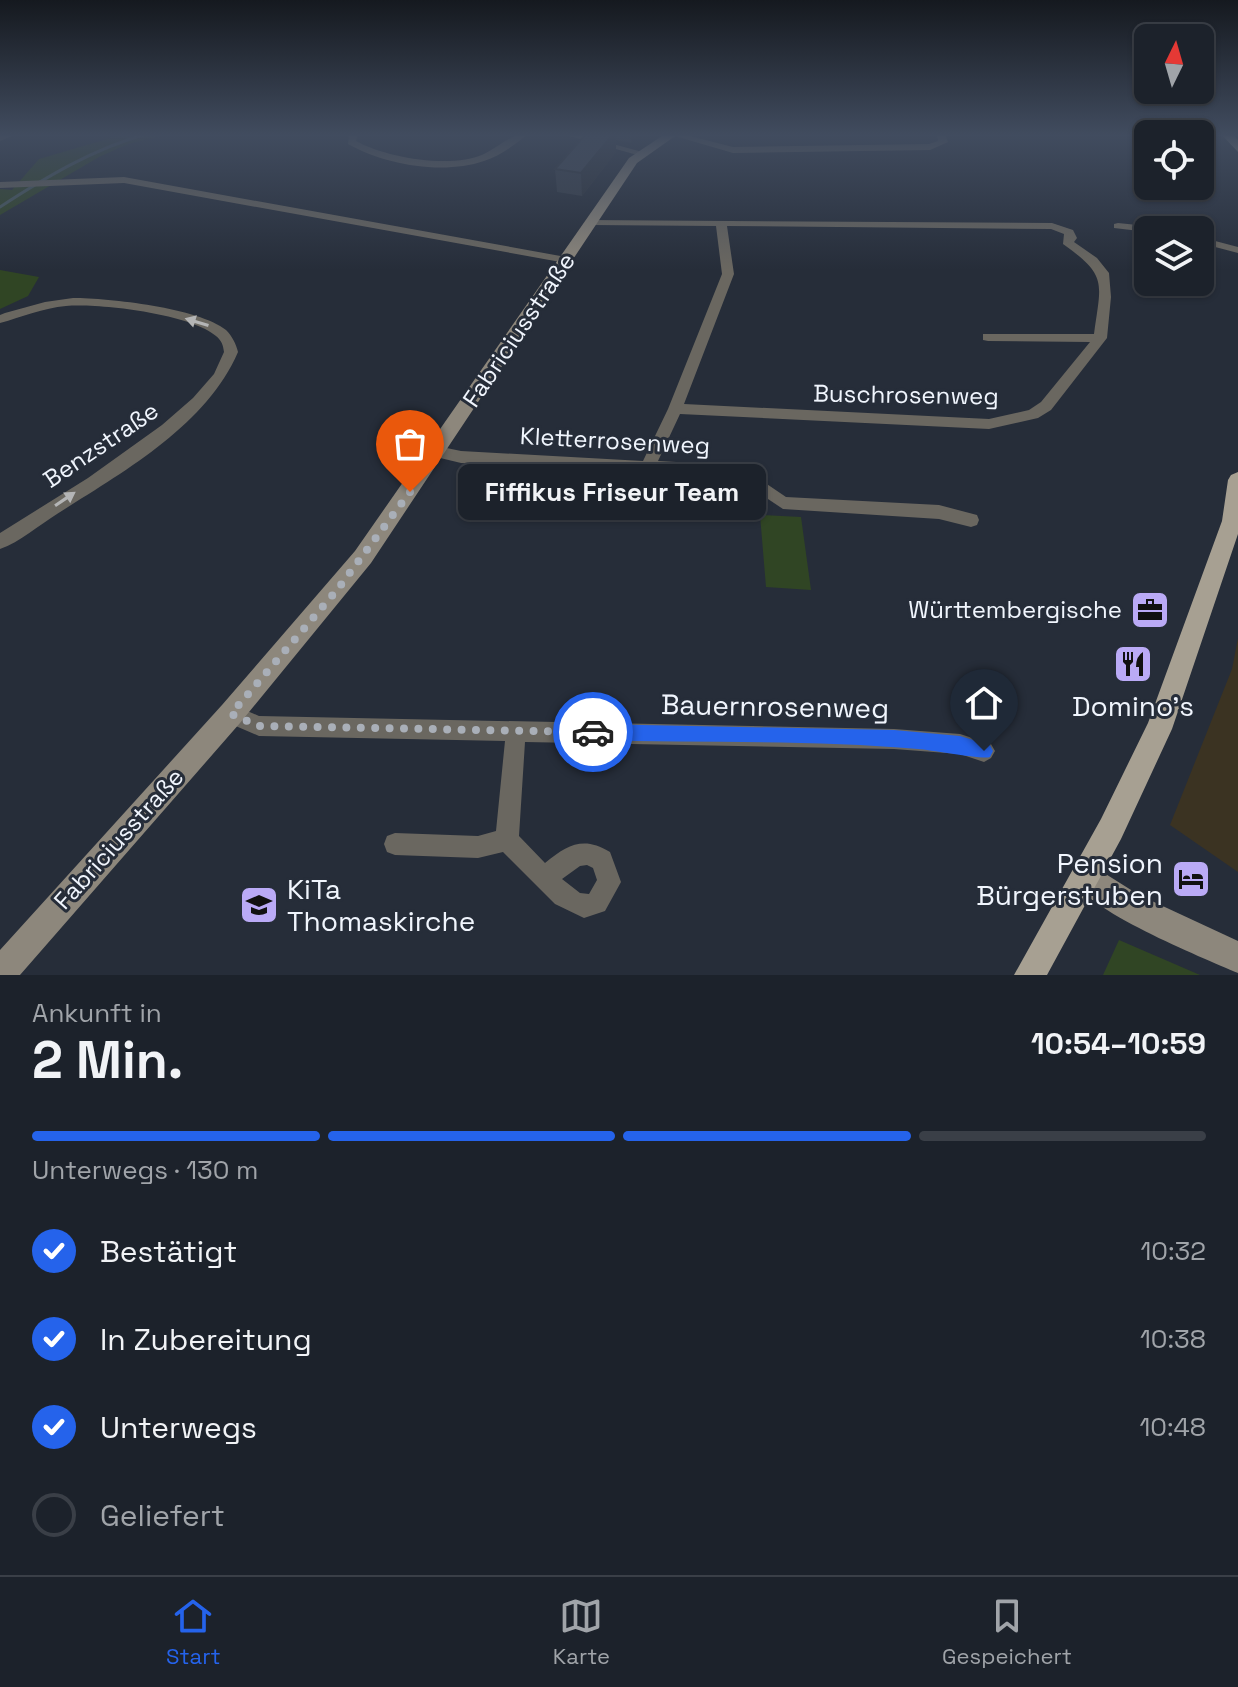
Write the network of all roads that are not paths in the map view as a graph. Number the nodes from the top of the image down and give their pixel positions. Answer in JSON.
{"nodes":[{"id":1,"x":622,"y":180,"type":"edge"},
{"id":2,"x":0,"y":185,"type":"edge"},
{"id":3,"x":591,"y":222,"type":"junction"},
{"id":4,"x":721,"y":225,"type":"junction"},
{"id":5,"x":1118,"y":226,"type":"dead end"},
{"id":6,"x":1134,"y":228,"type":"edge"},
{"id":7,"x":1214,"y":244,"type":"edge"},
{"id":8,"x":1238,"y":250,"type":"edge"},
{"id":9,"x":566,"y":260,"type":"junction"},
{"id":10,"x":0,"y":319,"type":"edge"},
{"id":11,"x":988,"y":337,"type":"dead end"},
{"id":12,"x":1100,"y":338,"type":"junction"},
{"id":13,"x":675,"y":409,"type":"junction"},
{"id":14,"x":437,"y":452,"type":"junction"},
{"id":15,"x":649,"y":465,"type":"junction"},
{"id":16,"x":1238,"y":480,"type":"edge"},
{"id":17,"x":971,"y":520,"type":"dead end"},
{"id":18,"x":0,"y":542,"type":"edge"},
{"id":19,"x":231,"y":714,"type":"junction"},
{"id":20,"x":516,"y":730,"type":"junction"},
{"id":21,"x":984,"y":751,"type":"dead end"},
{"id":22,"x":507,"y":840,"type":"junction"},
{"id":23,"x":395,"y":844,"type":"dead end"},
{"id":24,"x":1085,"y":876,"type":"junction"},
{"id":25,"x":545,"y":878,"type":"dead end"},
{"id":26,"x":1238,"y":957,"type":"edge"},
{"id":27,"x":0,"y":974,"type":"edge"},
{"id":28,"x":1030,"y":975,"type":"edge"}],
"edges":[{"from":1,"to":3,"type":"street","name":"Fabriciusstraße"},
{"from":2,"to":9,"type":"street"},
{"from":3,"to":4,"type":"street"},
{"from":3,"to":9,"type":"street","name":"Fabriciusstraße"},
{"from":4,"to":12,"type":"street"},
{"from":4,"to":13,"type":"street"},
{"from":5,"to":6,"type":"street"},
{"from":7,"to":8,"type":"street"},
{"from":9,"to":14,"type":"street","name":"Fabriciusstraße"},
{"from":18,"to":10,"type":"street","name":"Benzstraße","one_way":true},
{"from":11,"to":12,"type":"street"},
{"from":12,"to":13,"type":"street","name":"Buschrosenweg"},
{"from":13,"to":15,"type":"street"},
{"from":14,"to":15,"type":"street","name":"Kletterrosenweg"},
{"from":14,"to":19,"type":"street","name":"Fabriciusstraße"},
{"from":15,"to":17,"type":"street","name":"Kletterrosenweg"},
{"from":16,"to":24,"type":"main road"},
{"from":19,"to":20,"type":"street","name":"Bauernrosenweg"},
{"from":19,"to":27,"type":"street","name":"Fabriciusstraße"},
{"from":20,"to":21,"type":"street","name":"Bauernrosenweg"},
{"from":20,"to":22,"type":"street"},
{"from":22,"to":23,"type":"street"},
{"from":22,"to":25,"type":"street"},
{"from":24,"to":26,"type":"street"},
{"from":24,"to":28,"type":"main road"}]}
